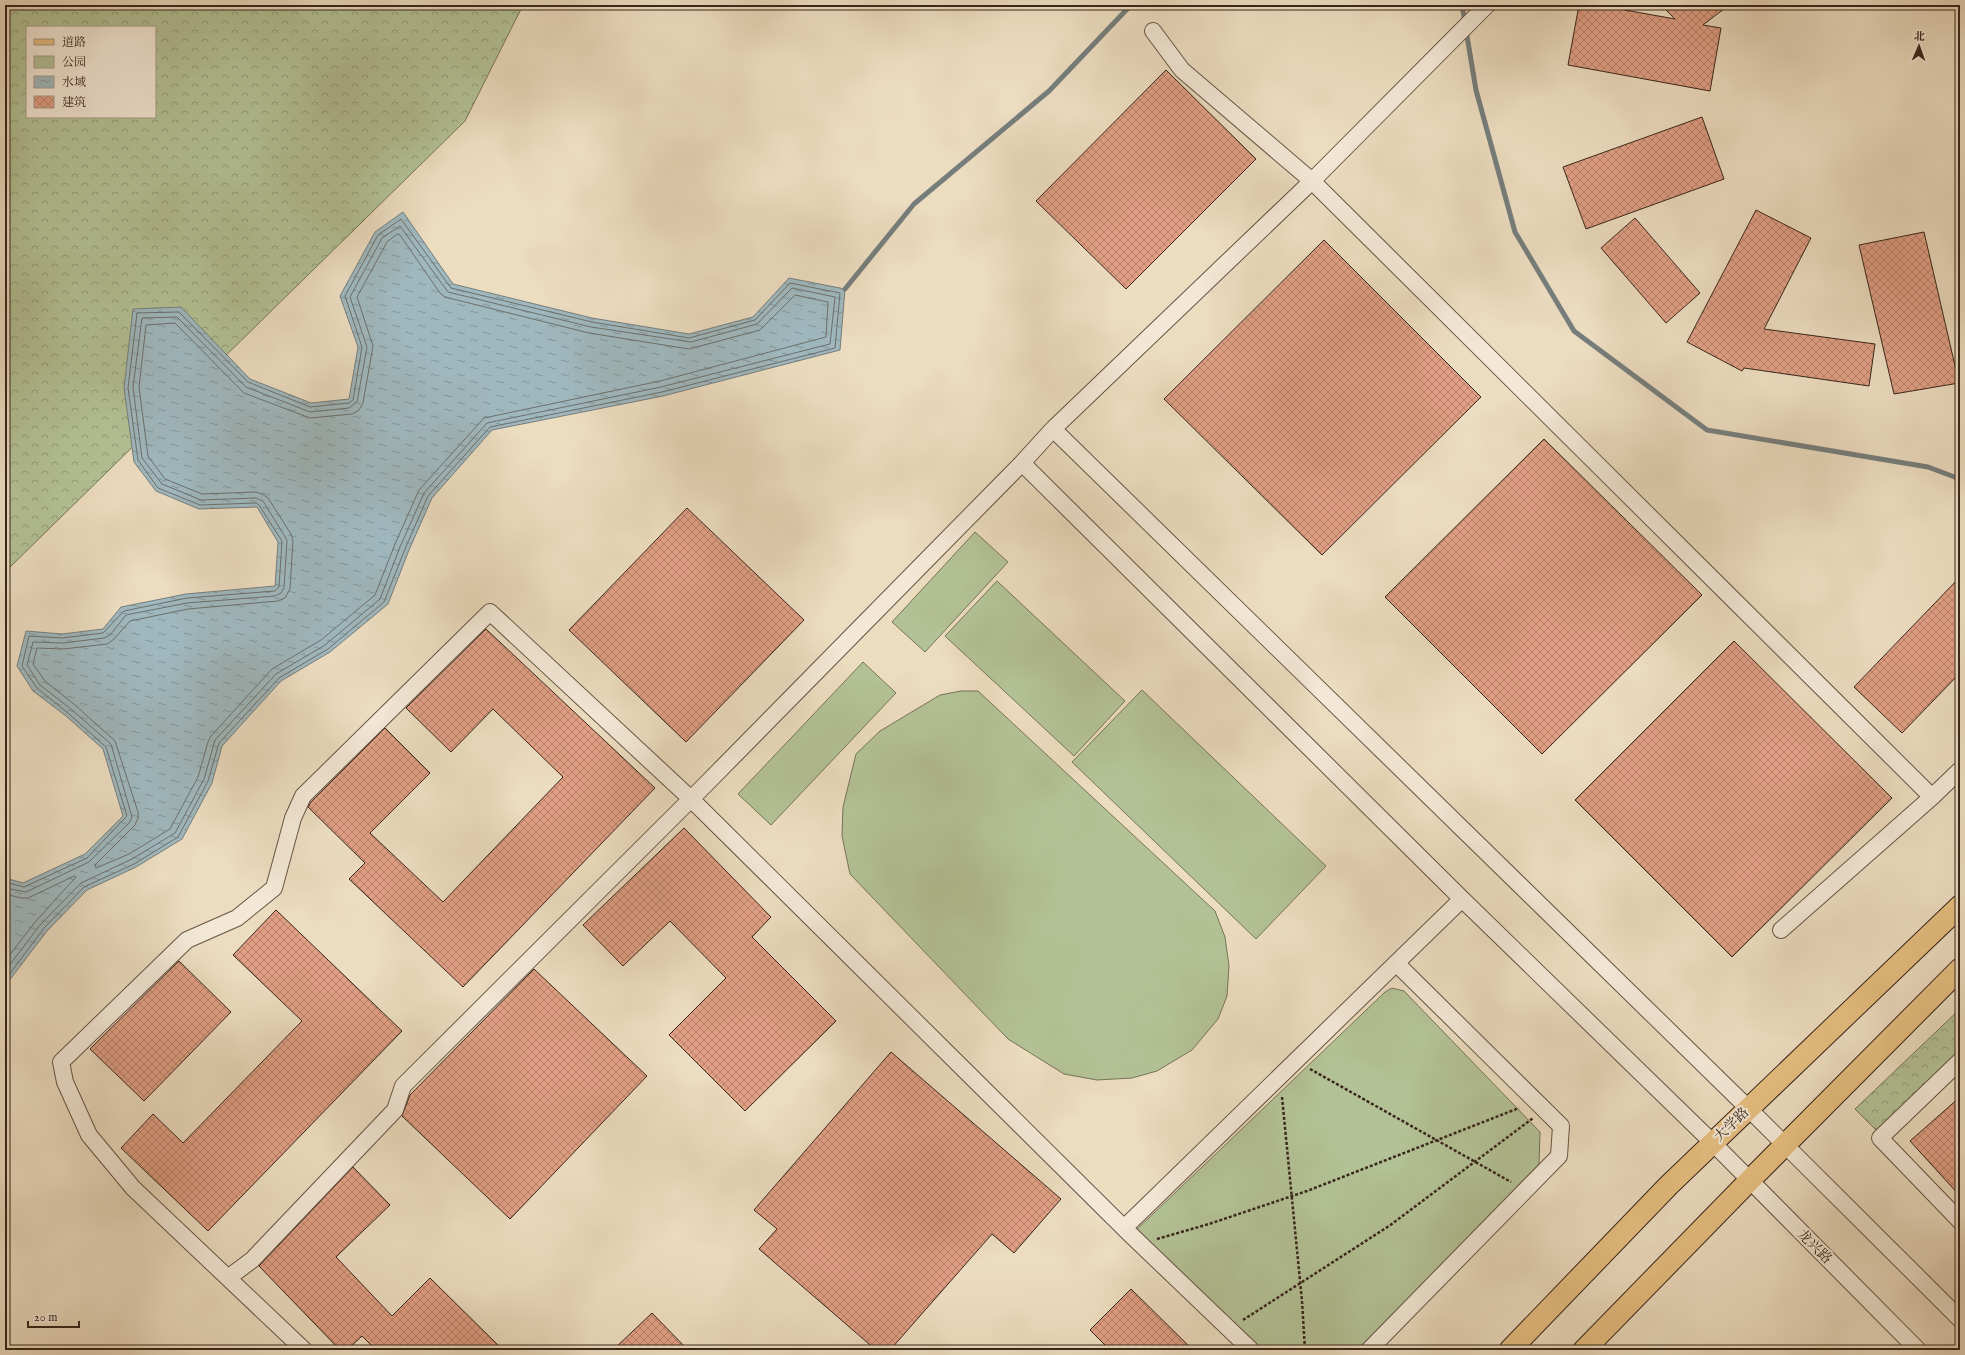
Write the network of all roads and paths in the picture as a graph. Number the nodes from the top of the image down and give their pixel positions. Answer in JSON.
{"nodes":[{"id":1,"x":1487,"y":5,"type":"edge"},
{"id":2,"x":1153,"y":31,"type":"dead end"},
{"id":3,"x":1312,"y":181,"type":"junction"},
{"id":4,"x":1053,"y":429,"type":"junction"},
{"id":5,"x":1022,"y":463,"type":"junction"},
{"id":6,"x":1960,"y":770,"type":"edge"},
{"id":7,"x":1932,"y":797,"type":"junction"},
{"id":8,"x":691,"y":799,"type":"junction"},
{"id":9,"x":1462,"y":899,"type":"junction"},
{"id":10,"x":1960,"y":906,"type":"edge"},
{"id":11,"x":1781,"y":930,"type":"dead end"},
{"id":12,"x":1396,"y":963,"type":"junction"},
{"id":13,"x":1960,"y":969,"type":"edge"},
{"id":14,"x":1296,"y":1061,"type":"junction"},
{"id":15,"x":1960,"y":1061,"type":"edge"},
{"id":16,"x":1280,"y":1076,"type":"junction"},
{"id":17,"x":1540,"y":1105,"type":"junction"},
{"id":18,"x":1748,"y":1108,"type":"junction"},
{"id":19,"x":1437,"y":1140,"type":"junction"},
{"id":20,"x":1712,"y":1142,"type":"junction"},
{"id":21,"x":1785,"y":1144,"type":"junction"},
{"id":22,"x":1476,"y":1161,"type":"junction"},
{"id":23,"x":1750,"y":1180,"type":"junction"},
{"id":24,"x":1525,"y":1191,"type":"junction"},
{"id":25,"x":1292,"y":1196,"type":"junction"},
{"id":26,"x":1960,"y":1221,"type":"edge"},
{"id":27,"x":1124,"y":1228,"type":"junction"},
{"id":28,"x":1140,"y":1244,"type":"junction"},
{"id":29,"x":228,"y":1278,"type":"junction"},
{"id":30,"x":1300,"y":1283,"type":"junction"},
{"id":31,"x":1960,"y":1318,"type":"edge"},
{"id":32,"x":1229,"y":1329,"type":"junction"},
{"id":33,"x":304,"y":1350,"type":"edge"},
{"id":34,"x":1251,"y":1350,"type":"edge"},
{"id":35,"x":1305,"y":1350,"type":"edge"},
{"id":36,"x":1369,"y":1350,"type":"edge"},
{"id":37,"x":1510,"y":1350,"type":"edge"},
{"id":38,"x":1584,"y":1350,"type":"edge"},
{"id":39,"x":1918,"y":1350,"type":"edge"}],
"edges":[{"from":1,"to":3,"type":"street"},
{"from":2,"to":3,"type":"street"},
{"from":3,"to":4,"type":"street"},
{"from":3,"to":7,"type":"street"},
{"from":4,"to":5,"type":"street"},
{"from":4,"to":18,"type":"street"},
{"from":5,"to":8,"type":"street"},
{"from":5,"to":9,"type":"street","name":"龙兴路"},
{"from":6,"to":7,"type":"street"},
{"from":7,"to":11,"type":"street"},
{"from":8,"to":27,"type":"street"},
{"from":8,"to":29,"type":"street"},
{"from":8,"to":29,"type":"street"},
{"from":9,"to":12,"type":"street"},
{"from":9,"to":20,"type":"street","name":"龙兴路"},
{"from":10,"to":18,"type":"main road","name":"大学路"},
{"from":12,"to":14,"type":"street"},
{"from":12,"to":17,"type":"street"},
{"from":13,"to":21,"type":"main road"},
{"from":14,"to":16,"type":"street"},
{"from":14,"to":19,"type":"path"},
{"from":15,"to":26,"type":"street"},
{"from":16,"to":25,"type":"path"},
{"from":16,"to":27,"type":"street"},
{"from":17,"to":19,"type":"path"},
{"from":17,"to":22,"type":"path"},
{"from":17,"to":24,"type":"street"},
{"from":18,"to":20,"type":"main road","name":"大学路"},
{"from":18,"to":21,"type":"street"},
{"from":19,"to":22,"type":"path"},
{"from":19,"to":25,"type":"path"},
{"from":20,"to":23,"type":"street","name":"龙兴路"},
{"from":20,"to":37,"type":"main road","name":"大学路"},
{"from":21,"to":23,"type":"main road"},
{"from":21,"to":31,"type":"street"},
{"from":22,"to":24,"type":"path"},
{"from":22,"to":30,"type":"path"},
{"from":23,"to":38,"type":"main road"},
{"from":23,"to":39,"type":"street","name":"龙兴路"},
{"from":24,"to":36,"type":"street"},
{"from":25,"to":28,"type":"path"},
{"from":25,"to":30,"type":"path"},
{"from":27,"to":28,"type":"street"},
{"from":28,"to":32,"type":"street"},
{"from":29,"to":33,"type":"street"},
{"from":30,"to":32,"type":"path"},
{"from":30,"to":35,"type":"path"},
{"from":32,"to":34,"type":"street"}]}
